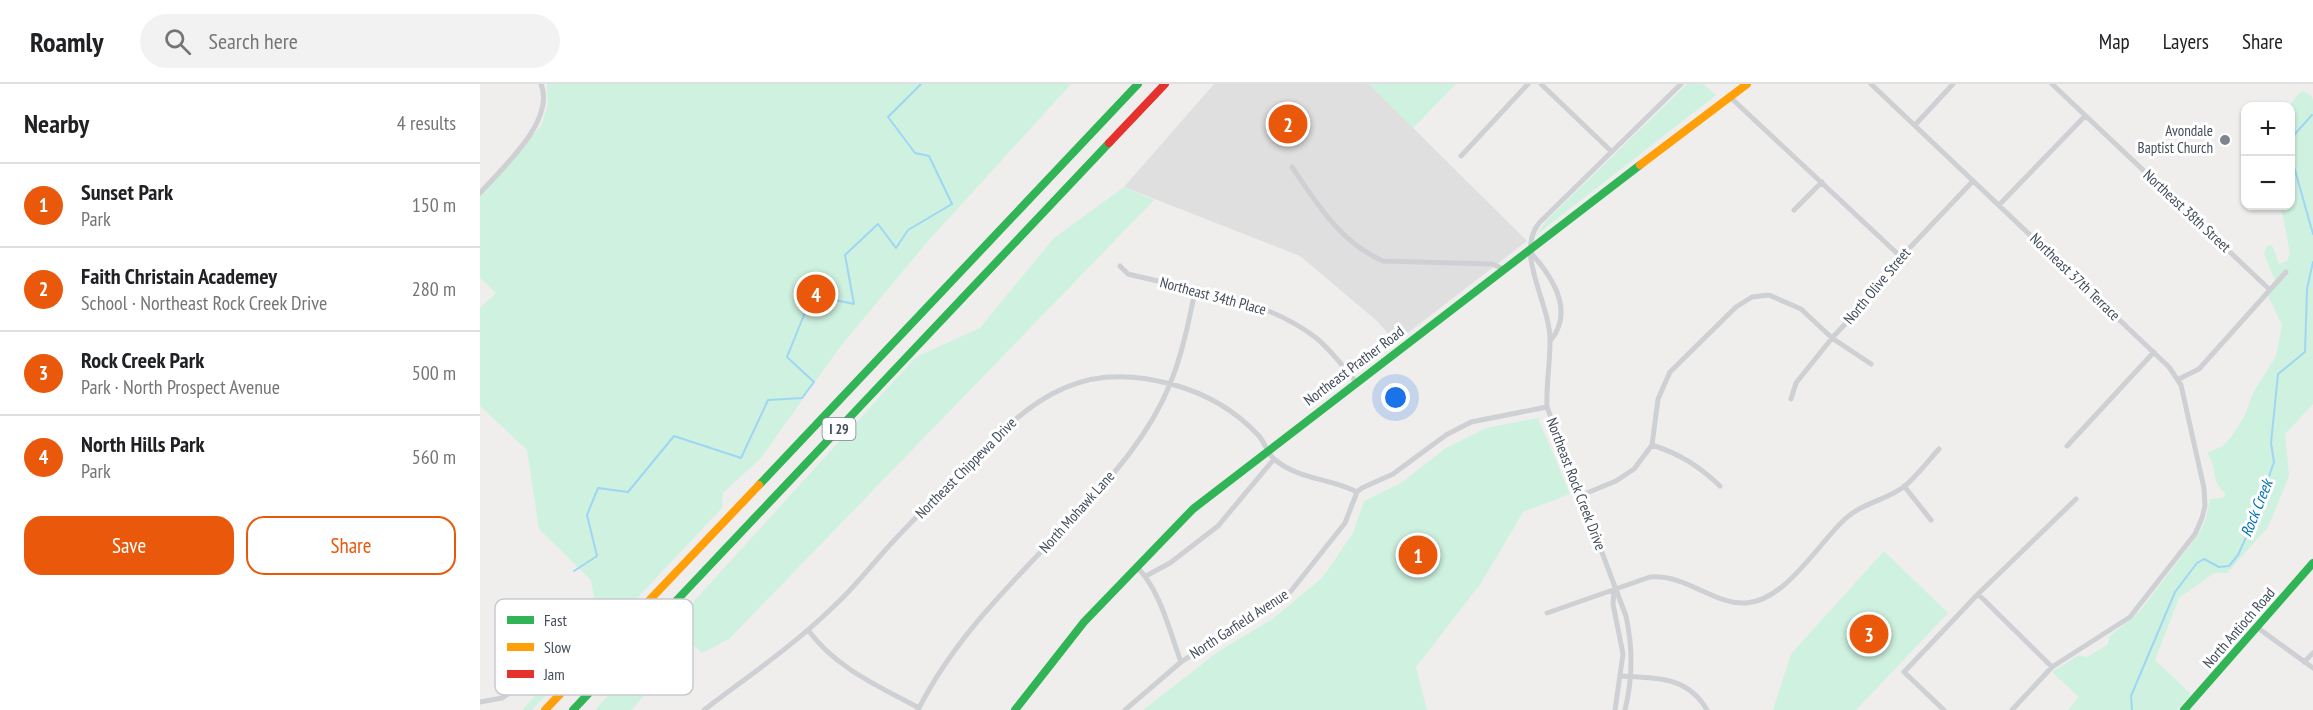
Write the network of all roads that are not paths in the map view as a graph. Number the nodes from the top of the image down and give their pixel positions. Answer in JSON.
{"nodes":[{"id":1,"x":541,"y":84,"type":"edge"},
{"id":2,"x":1138,"y":84,"type":"edge"},
{"id":3,"x":1165,"y":84,"type":"edge"},
{"id":4,"x":1528,"y":84,"type":"edge"},
{"id":5,"x":1542,"y":84,"type":"edge"},
{"id":6,"x":1681,"y":84,"type":"edge"},
{"id":7,"x":1747,"y":84,"type":"edge"},
{"id":8,"x":1871,"y":84,"type":"edge"},
{"id":9,"x":1953,"y":84,"type":"edge"},
{"id":10,"x":2052,"y":84,"type":"edge"},
{"id":11,"x":1730,"y":97,"type":"junction"},
{"id":12,"x":2085,"y":116,"type":"junction"},
{"id":13,"x":1915,"y":125,"type":"junction"},
{"id":14,"x":1611,"y":151,"type":"junction"},
{"id":15,"x":1461,"y":156,"type":"dead end"},
{"id":16,"x":1292,"y":167,"type":"dead end"},
{"id":17,"x":1973,"y":181,"type":"junction"},
{"id":18,"x":1822,"y":182,"type":"junction"},
{"id":19,"x":480,"y":193,"type":"edge"},
{"id":20,"x":1999,"y":205,"type":"junction"},
{"id":21,"x":1794,"y":210,"type":"dead end"},
{"id":22,"x":1529,"y":250,"type":"junction"},
{"id":23,"x":1901,"y":257,"type":"junction"},
{"id":24,"x":1120,"y":266,"type":"dead end"},
{"id":25,"x":1504,"y":269,"type":"junction"},
{"id":26,"x":2286,"y":272,"type":"dead end"},
{"id":27,"x":2270,"y":289,"type":"junction"},
{"id":28,"x":1195,"y":291,"type":"junction"},
{"id":29,"x":1832,"y":338,"type":"junction"},
{"id":30,"x":1551,"y":340,"type":"junction"},
{"id":31,"x":2154,"y":352,"type":"junction"},
{"id":32,"x":1871,"y":364,"type":"dead end"},
{"id":33,"x":2180,"y":379,"type":"junction"},
{"id":34,"x":1356,"y":382,"type":"junction"},
{"id":35,"x":1170,"y":384,"type":"junction"},
{"id":36,"x":1791,"y":399,"type":"dead end"},
{"id":37,"x":1547,"y":407,"type":"junction"},
{"id":38,"x":1652,"y":445,"type":"junction"},
{"id":39,"x":2067,"y":446,"type":"dead end"},
{"id":40,"x":1269,"y":449,"type":"junction"},
{"id":41,"x":1940,"y":449,"type":"dead end"},
{"id":42,"x":1274,"y":459,"type":"junction"},
{"id":43,"x":1720,"y":486,"type":"dead end"},
{"id":44,"x":1904,"y":486,"type":"junction"},
{"id":45,"x":1357,"y":492,"type":"junction"},
{"id":46,"x":1582,"y":495,"type":"junction"},
{"id":47,"x":2076,"y":499,"type":"dead end"},
{"id":48,"x":1930,"y":520,"type":"dead end"},
{"id":49,"x":2313,"y":563,"type":"edge"},
{"id":50,"x":1136,"y":566,"type":"junction"},
{"id":51,"x":1146,"y":576,"type":"junction"},
{"id":52,"x":1614,"y":590,"type":"junction"},
{"id":53,"x":1978,"y":594,"type":"junction"},
{"id":54,"x":650,"y":599,"type":"edge"},
{"id":55,"x":678,"y":599,"type":"edge"},
{"id":56,"x":1547,"y":613,"type":"dead end"},
{"id":57,"x":2258,"y":628,"type":"junction"},
{"id":58,"x":808,"y":630,"type":"junction"},
{"id":59,"x":2313,"y":653,"type":"edge"},
{"id":60,"x":1181,"y":662,"type":"junction"},
{"id":61,"x":2304,"y":662,"type":"junction"},
{"id":62,"x":2052,"y":667,"type":"junction"},
{"id":63,"x":2313,"y":668,"type":"edge"},
{"id":64,"x":1621,"y":676,"type":"junction"},
{"id":65,"x":1631,"y":677,"type":"junction"},
{"id":66,"x":506,"y":695,"type":"edge"},
{"id":67,"x":559,"y":695,"type":"edge"},
{"id":68,"x":587,"y":695,"type":"edge"},
{"id":69,"x":480,"y":702,"type":"edge"},
{"id":70,"x":918,"y":709,"type":"edge"},
{"id":71,"x":545,"y":710,"type":"edge"},
{"id":72,"x":573,"y":710,"type":"edge"},
{"id":73,"x":704,"y":710,"type":"edge"},
{"id":74,"x":1015,"y":710,"type":"edge"},
{"id":75,"x":1125,"y":710,"type":"edge"},
{"id":76,"x":1615,"y":710,"type":"edge"},
{"id":77,"x":1625,"y":710,"type":"edge"},
{"id":78,"x":1707,"y":710,"type":"edge"},
{"id":79,"x":1944,"y":710,"type":"edge"},
{"id":80,"x":2012,"y":710,"type":"edge"},
{"id":81,"x":2184,"y":710,"type":"edge"}],
"edges":[{"from":1,"to":19,"type":"street"},
{"from":2,"to":54,"type":"main road","number":"I 29"},
{"from":3,"to":55,"type":"main road","number":"I 29"},
{"from":4,"to":15,"type":"street"},
{"from":5,"to":14,"type":"street"},
{"from":6,"to":14,"type":"street"},
{"from":7,"to":11,"type":"main road","name":"Northeast Prather Road"},
{"from":8,"to":13,"type":"street","name":"Northeast 37th Terrace"},
{"from":9,"to":13,"type":"street"},
{"from":10,"to":12,"type":"street","name":"Northeast 38th Street"},
{"from":11,"to":18,"type":"street"},
{"from":11,"to":22,"type":"main road","name":"Northeast Prather Road"},
{"from":12,"to":20,"type":"street"},
{"from":12,"to":27,"type":"street","name":"Northeast 38th Street"},
{"from":13,"to":17,"type":"street","name":"Northeast 37th Terrace"},
{"from":14,"to":22,"type":"street"},
{"from":16,"to":25,"type":"street"},
{"from":17,"to":20,"type":"street","name":"Northeast 37th Terrace"},
{"from":17,"to":23,"type":"street","name":"North Olive Street"},
{"from":18,"to":21,"type":"street"},
{"from":18,"to":23,"type":"street"},
{"from":20,"to":31,"type":"street","name":"Northeast 37th Terrace"},
{"from":22,"to":25,"type":"main road","name":"Northeast Prather Road"},
{"from":22,"to":30,"type":"street","name":"Northeast Rock Creek Drive"},
{"from":22,"to":30,"type":"street","name":"Northeast Rock Creek Drive"},
{"from":23,"to":29,"type":"street","name":"North Olive Street"},
{"from":24,"to":28,"type":"street","name":"Northeast 34th Place"},
{"from":25,"to":34,"type":"main road","name":"Northeast Prather Road"},
{"from":26,"to":27,"type":"street"},
{"from":27,"to":33,"type":"street"},
{"from":28,"to":34,"type":"street","name":"Northeast 34th Place"},
{"from":28,"to":35,"type":"street","name":"North Mohawk Lane"},
{"from":29,"to":32,"type":"street"},
{"from":29,"to":36,"type":"street","name":"North Olive Street"},
{"from":29,"to":38,"type":"street"},
{"from":30,"to":37,"type":"street","name":"Northeast Rock Creek Drive"},
{"from":31,"to":33,"type":"street","name":"Northeast 37th Terrace"},
{"from":31,"to":39,"type":"street"},
{"from":33,"to":62,"type":"street"},
{"from":34,"to":40,"type":"main road","name":"Northeast Prather Road"},
{"from":35,"to":40,"type":"street","name":"Northeast Chippewa Drive"},
{"from":35,"to":58,"type":"street","name":"Northeast Chippewa Drive"},
{"from":35,"to":70,"type":"street","name":"North Mohawk Lane"},
{"from":37,"to":45,"type":"street"},
{"from":37,"to":46,"type":"street","name":"Northeast Rock Creek Drive"},
{"from":38,"to":43,"type":"street"},
{"from":38,"to":46,"type":"street"},
{"from":40,"to":42,"type":"street","name":"Northeast Chippewa Drive"},
{"from":40,"to":50,"type":"main road","name":"Northeast Prather Road"},
{"from":41,"to":44,"type":"street"},
{"from":42,"to":45,"type":"street"},
{"from":42,"to":51,"type":"street"},
{"from":44,"to":48,"type":"street"},
{"from":44,"to":52,"type":"street"},
{"from":45,"to":60,"type":"street","name":"North Garfield Avenue"},
{"from":46,"to":52,"type":"street","name":"Northeast Rock Creek Drive"},
{"from":47,"to":53,"type":"street"},
{"from":49,"to":57,"type":"main road","name":"North Antioch Road"},
{"from":50,"to":51,"type":"street"},
{"from":50,"to":74,"type":"main road","name":"Northeast Prather Road"},
{"from":51,"to":60,"type":"street"},
{"from":52,"to":56,"type":"street"},
{"from":52,"to":64,"type":"street","name":"Northeast Rock Creek Drive"},
{"from":52,"to":65,"type":"street","name":"Northeast Rock Creek Drive"},
{"from":53,"to":62,"type":"street"},
{"from":53,"to":79,"type":"street"},
{"from":57,"to":61,"type":"street"},
{"from":57,"to":81,"type":"main road","name":"North Antioch Road"},
{"from":58,"to":70,"type":"street"},
{"from":58,"to":73,"type":"street","name":"Northeast Chippewa Drive"},
{"from":59,"to":61,"type":"street"},
{"from":60,"to":75,"type":"street","name":"North Garfield Avenue"},
{"from":61,"to":63,"type":"street"},
{"from":62,"to":80,"type":"street"},
{"from":64,"to":65,"type":"street"},
{"from":64,"to":76,"type":"street","name":"Northeast Rock Creek Drive"},
{"from":65,"to":77,"type":"street","name":"Northeast Rock Creek Drive"},
{"from":65,"to":78,"type":"street"},
{"from":66,"to":69,"type":"street"},
{"from":67,"to":71,"type":"main road","number":"I 29"},
{"from":68,"to":72,"type":"main road","number":"I 29"}]}
